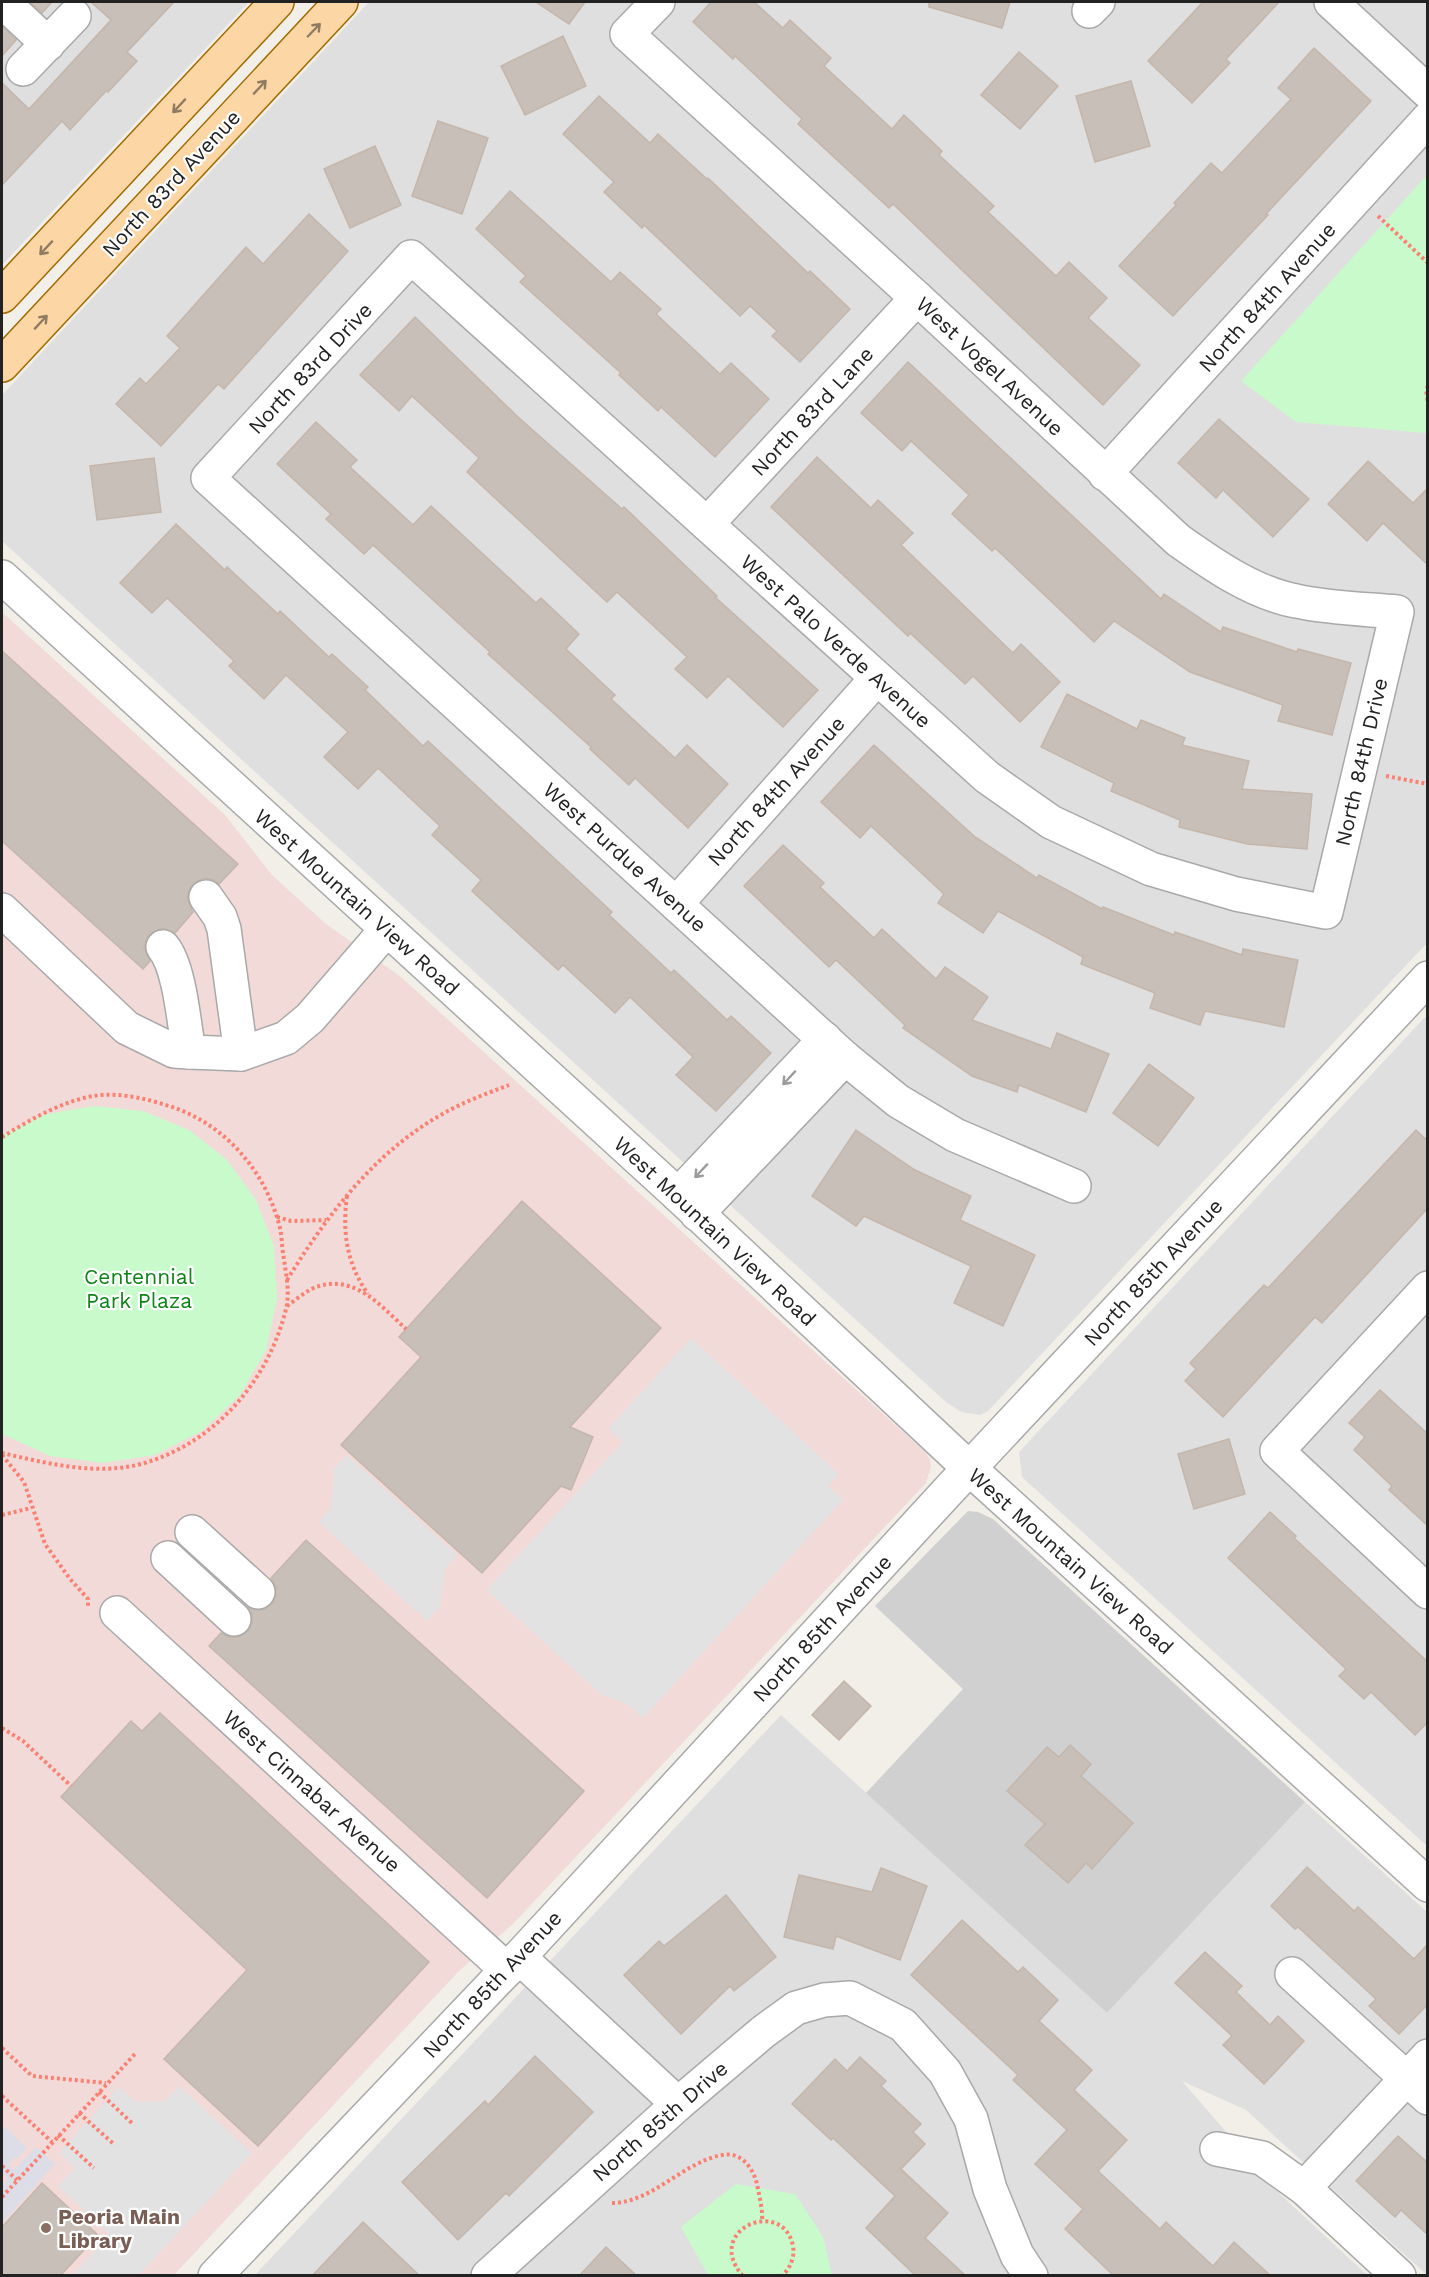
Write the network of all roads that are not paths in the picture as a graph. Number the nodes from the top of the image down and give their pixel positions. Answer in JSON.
{"nodes":[{"id":1,"x":3,"y":2,"type":"edge"},
{"id":2,"x":277,"y":2,"type":"edge"},
{"id":3,"x":341,"y":2,"type":"edge"},
{"id":4,"x":658,"y":2,"type":"edge"},
{"id":5,"x":1330,"y":2,"type":"edge"},
{"id":6,"x":74,"y":16,"type":"dead end"},
{"id":7,"x":48,"y":44,"type":"junction"},
{"id":8,"x":23,"y":69,"type":"dead end"},
{"id":9,"x":1428,"y":92,"type":"edge"},
{"id":10,"x":1428,"y":119,"type":"edge"},
{"id":11,"x":411,"y":257,"type":"joint"},
{"id":12,"x":2,"y":296,"type":"edge"},
{"id":13,"x":917,"y":298,"type":"junction"},
{"id":14,"x":2,"y":365,"type":"edge"},
{"id":15,"x":1105,"y":474,"type":"junction"},
{"id":16,"x":208,"y":478,"type":"joint"},
{"id":17,"x":706,"y":524,"type":"junction"},
{"id":18,"x":2,"y":577,"type":"edge"},
{"id":19,"x":1397,"y":612,"type":"joint"},
{"id":20,"x":877,"y":678,"type":"junction"},
{"id":21,"x":206,"y":897,"type":"dead end"},
{"id":22,"x":676,"y":904,"type":"junction"},
{"id":23,"x":2,"y":910,"type":"edge"},
{"id":24,"x":1326,"y":912,"type":"joint"},
{"id":25,"x":387,"y":929,"type":"junction"},
{"id":26,"x":163,"y":947,"type":"dead end"},
{"id":27,"x":1425,"y":986,"type":"edge"},
{"id":28,"x":835,"y":1049,"type":"junction"},
{"id":29,"x":189,"y":1052,"type":"junction"},
{"id":30,"x":241,"y":1054,"type":"junction"},
{"id":31,"x":1074,"y":1186,"type":"dead end"},
{"id":32,"x":688,"y":1205,"type":"junction"},
{"id":33,"x":1428,"y":1288,"type":"edge"},
{"id":34,"x":969,"y":1468,"type":"junction"},
{"id":35,"x":192,"y":1532,"type":"dead end"},
{"id":36,"x":168,"y":1558,"type":"dead end"},
{"id":37,"x":258,"y":1592,"type":"dead end"},
{"id":38,"x":1428,"y":1592,"type":"edge"},
{"id":39,"x":103,"y":1616,"type":"road end"},
{"id":40,"x":234,"y":1619,"type":"dead end"},
{"id":41,"x":1428,"y":1885,"type":"edge"},
{"id":42,"x":513,"y":1963,"type":"junction"},
{"id":43,"x":1292,"y":1974,"type":"dead end"},
{"id":44,"x":1420,"y":2077,"type":"edge"},
{"id":45,"x":678,"y":2104,"type":"junction"},
{"id":46,"x":1217,"y":2149,"type":"dead end"},
{"id":47,"x":1304,"y":2188,"type":"junction"},
{"id":48,"x":215,"y":2276,"type":"edge"},
{"id":49,"x":488,"y":2276,"type":"edge"},
{"id":50,"x":1031,"y":2276,"type":"edge"},
{"id":51,"x":1399,"y":2276,"type":"edge"}],
"edges":[{"from":1,"to":7,"type":"street"},
{"from":2,"to":12,"type":"main road","one_way":true},
{"from":14,"to":3,"type":"main road","name":"North 83rd Avenue","one_way":true},
{"from":4,"to":13,"type":"street","name":"West Vogel Avenue"},
{"from":5,"to":9,"type":"street"},
{"from":6,"to":7,"type":"street"},
{"from":7,"to":8,"type":"street"},
{"from":10,"to":15,"type":"street","name":"North 84th Avenue"},
{"from":11,"to":16,"type":"street","name":"North 83rd Drive"},
{"from":11,"to":17,"type":"street","name":"West Palo Verde Avenue"},
{"from":13,"to":15,"type":"street","name":"West Vogel Avenue"},
{"from":13,"to":17,"type":"street","name":"North 83rd Lane"},
{"from":15,"to":19,"type":"street","name":"West Vogel Avenue"},
{"from":16,"to":22,"type":"street","name":"West Purdue Avenue"},
{"from":17,"to":20,"type":"street","name":"West Palo Verde Avenue"},
{"from":18,"to":25,"type":"street","name":"West Mountain View Road"},
{"from":19,"to":24,"type":"street","name":"North 84th Drive"},
{"from":20,"to":22,"type":"street","name":"North 84th Avenue"},
{"from":20,"to":24,"type":"street","name":"West Palo Verde Avenue"},
{"from":21,"to":30,"type":"street"},
{"from":22,"to":28,"type":"street","name":"West Purdue Avenue"},
{"from":23,"to":29,"type":"street"},
{"from":25,"to":30,"type":"street"},
{"from":25,"to":32,"type":"street","name":"West Mountain View Road"},
{"from":26,"to":29,"type":"street"},
{"from":27,"to":34,"type":"street","name":"North 85th Avenue"},
{"from":28,"to":31,"type":"street","name":"West Purdue Avenue"},
{"from":28,"to":32,"type":"street"},
{"from":29,"to":30,"type":"street"},
{"from":32,"to":34,"type":"street","name":"West Mountain View Road"},
{"from":33,"to":38,"type":"street"},
{"from":34,"to":41,"type":"street","name":"West Mountain View Road"},
{"from":34,"to":42,"type":"street","name":"North 85th Avenue"},
{"from":35,"to":37,"type":"street"},
{"from":36,"to":40,"type":"street"},
{"from":39,"to":42,"type":"street","name":"West Cinnabar Avenue"},
{"from":42,"to":45,"type":"street","name":"West Cinnabar Avenue"},
{"from":42,"to":48,"type":"street","name":"North 85th Avenue"},
{"from":43,"to":44,"type":"street"},
{"from":44,"to":47,"type":"street"},
{"from":45,"to":49,"type":"street","name":"North 85th Drive"},
{"from":45,"to":50,"type":"street","name":"North 85th Drive"},
{"from":46,"to":47,"type":"street"},
{"from":47,"to":51,"type":"street"}]}
